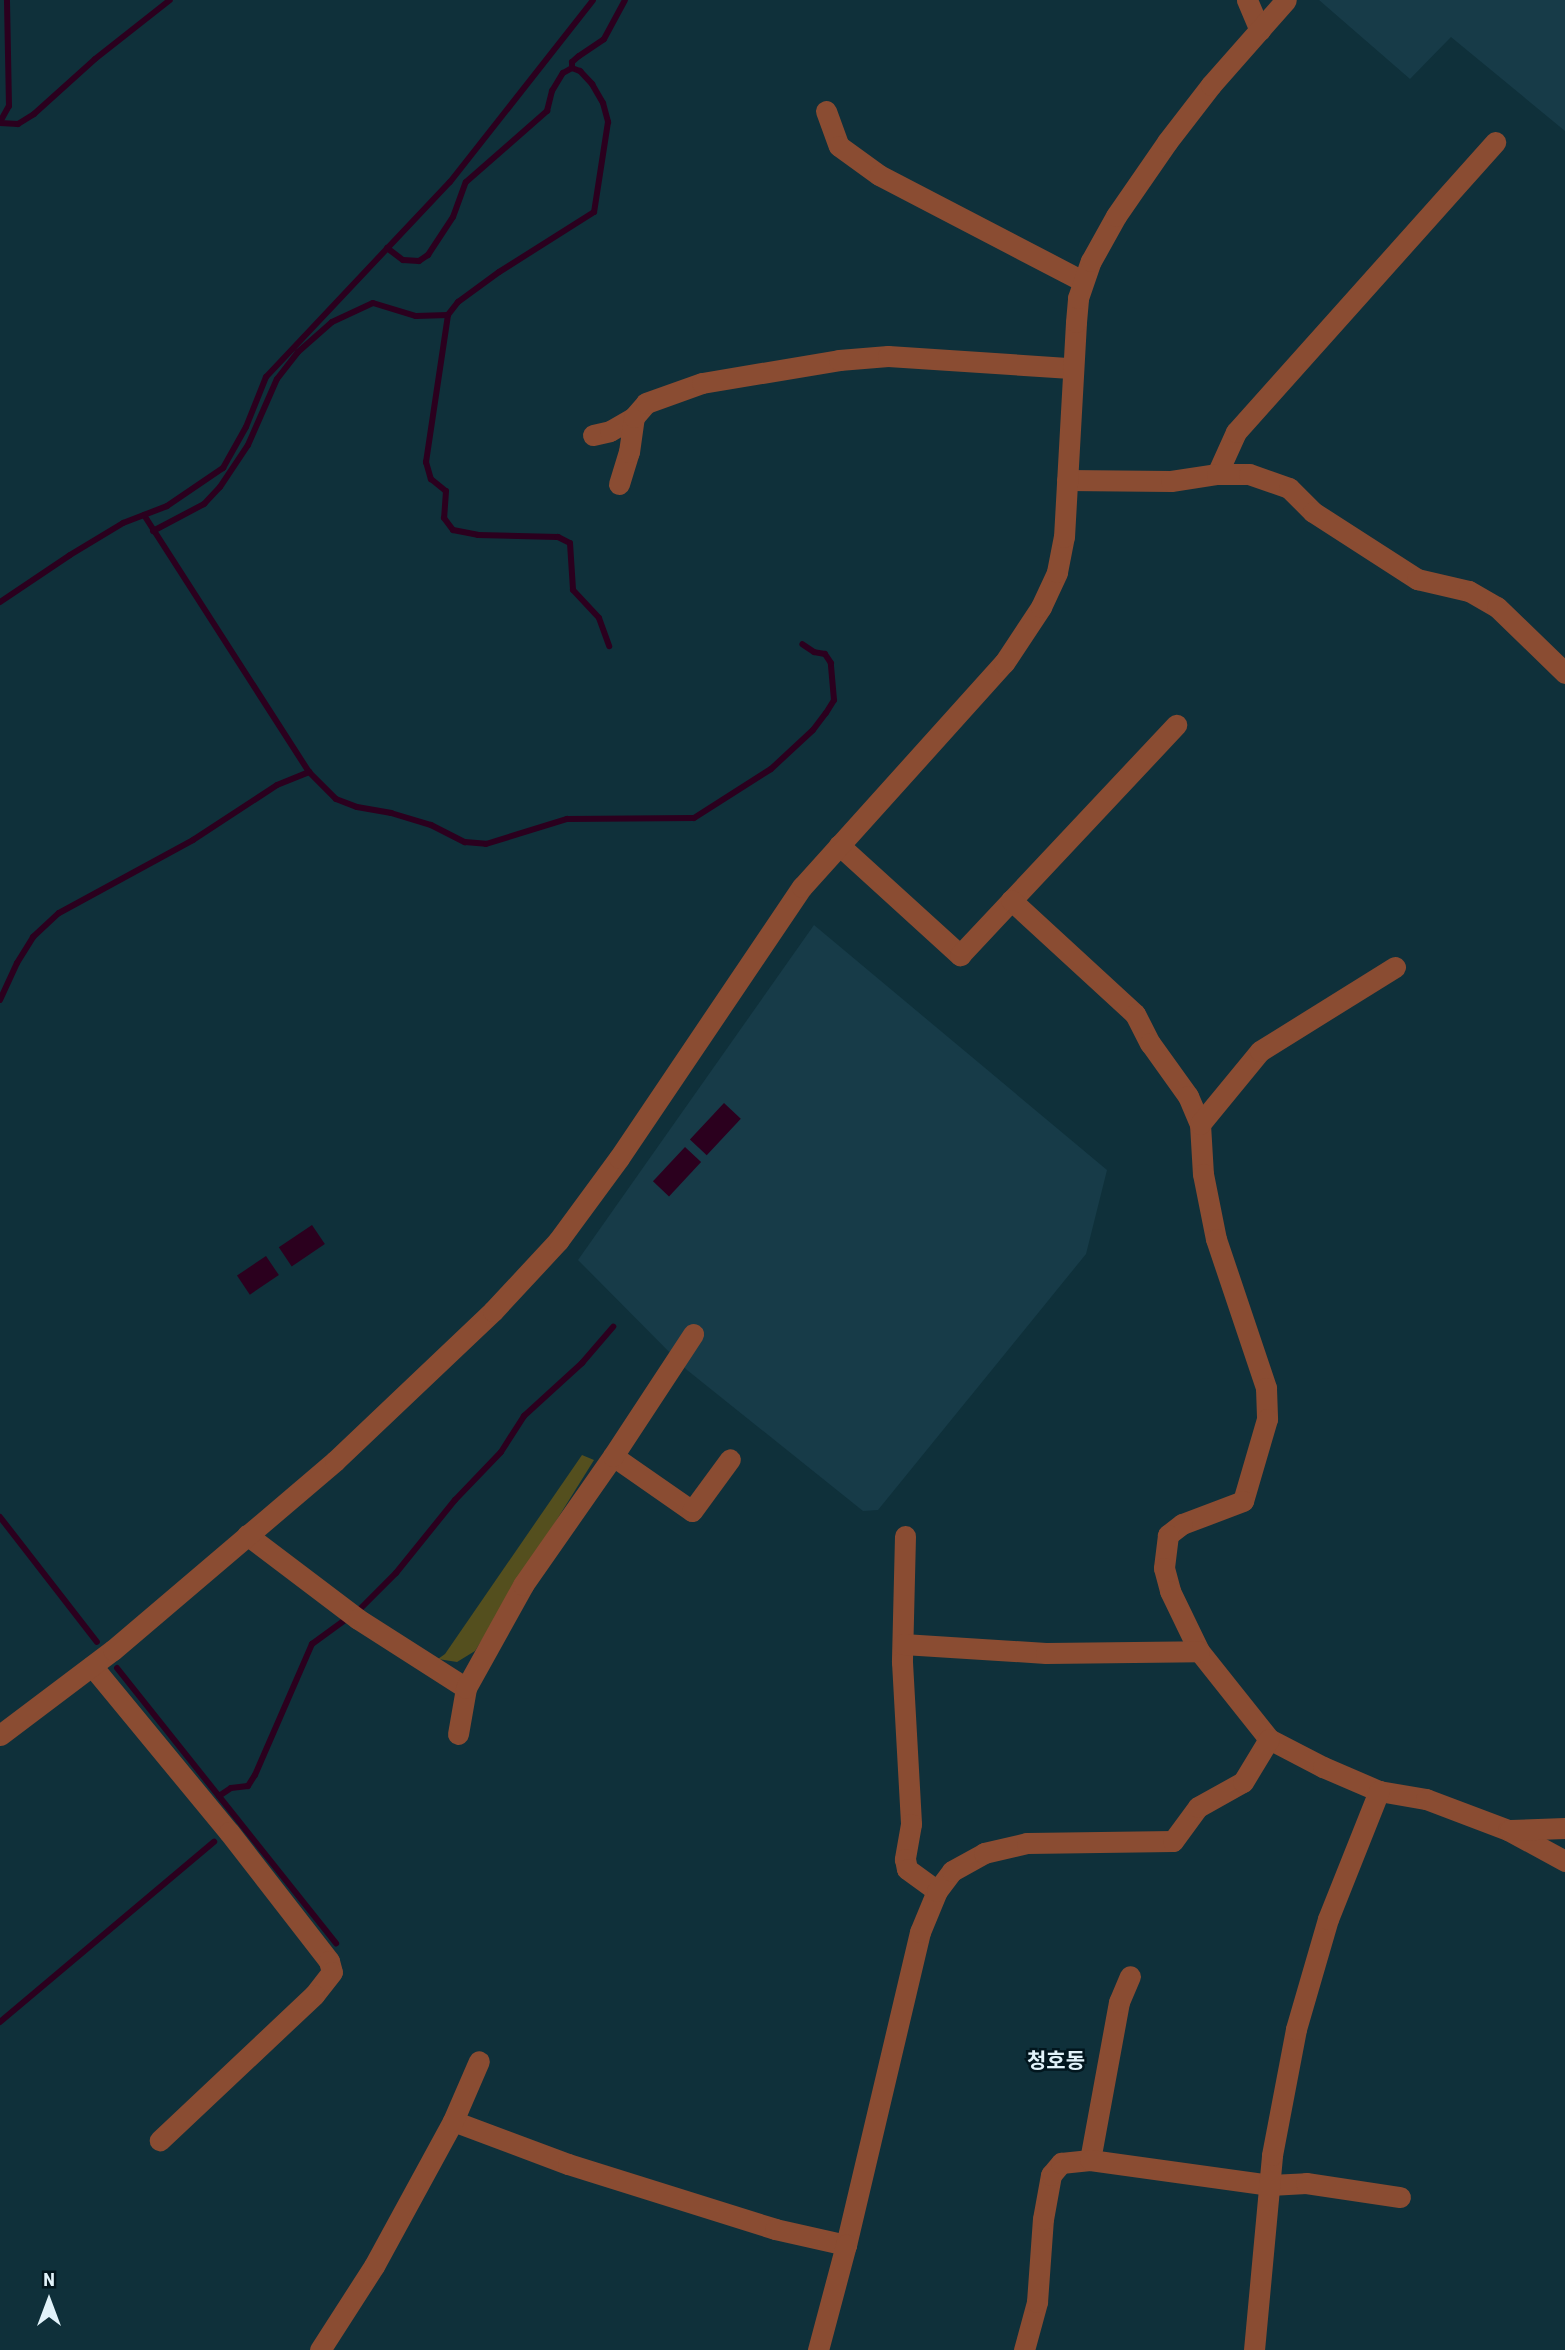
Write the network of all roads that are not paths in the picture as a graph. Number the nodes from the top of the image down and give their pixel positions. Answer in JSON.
{"nodes":[{"id":1,"x":1247,"y":0,"type":"edge"},
{"id":2,"x":1286,"y":0,"type":"edge"},
{"id":3,"x":1259,"y":30,"type":"junction"},
{"id":4,"x":827,"y":111,"type":"dead end"},
{"id":5,"x":1495,"y":142,"type":"dead end"},
{"id":6,"x":1083,"y":281,"type":"junction"},
{"id":7,"x":1071,"y":368,"type":"junction"},
{"id":8,"x":634,"y":417,"type":"junction"},
{"id":9,"x":593,"y":435,"type":"dead end"},
{"id":10,"x":1217,"y":474,"type":"junction"},
{"id":11,"x":1067,"y":480,"type":"junction"},
{"id":12,"x":619,"y":484,"type":"dead end"},
{"id":13,"x":1565,"y":673,"type":"edge"},
{"id":14,"x":1176,"y":725,"type":"dead end"},
{"id":15,"x":839,"y":845,"type":"junction"},
{"id":16,"x":1011,"y":900,"type":"junction"},
{"id":17,"x":1395,"y":967,"type":"dead end"},
{"id":18,"x":1200,"y":1124,"type":"junction"},
{"id":19,"x":693,"y":1334,"type":"dead end"},
{"id":20,"x":613,"y":1456,"type":"junction"},
{"id":21,"x":730,"y":1459,"type":"dead end"},
{"id":22,"x":247,"y":1535,"type":"junction"},
{"id":23,"x":905,"y":1536,"type":"dead end"},
{"id":24,"x":903,"y":1644,"type":"junction"},
{"id":25,"x":1199,"y":1651,"type":"junction"},
{"id":26,"x":92,"y":1666,"type":"junction"},
{"id":27,"x":466,"y":1688,"type":"junction"},
{"id":28,"x":458,"y":1734,"type":"dead end"},
{"id":29,"x":0,"y":1735,"type":"edge"},
{"id":30,"x":1269,"y":1739,"type":"junction"},
{"id":31,"x":1379,"y":1791,"type":"junction"},
{"id":32,"x":1565,"y":1828,"type":"edge"},
{"id":33,"x":1508,"y":1830,"type":"junction"},
{"id":34,"x":1565,"y":1861,"type":"edge"},
{"id":35,"x":937,"y":1891,"type":"junction"},
{"id":36,"x":1130,"y":1976,"type":"dead end"},
{"id":37,"x":479,"y":2061,"type":"dead end"},
{"id":38,"x":453,"y":2121,"type":"junction"},
{"id":39,"x":160,"y":2140,"type":"dead end"},
{"id":40,"x":1090,"y":2160,"type":"junction"},
{"id":41,"x":1270,"y":2185,"type":"junction"},
{"id":42,"x":1400,"y":2197,"type":"dead end"},
{"id":43,"x":846,"y":2245,"type":"junction"},
{"id":44,"x":320,"y":2350,"type":"edge"},
{"id":45,"x":818,"y":2350,"type":"edge"},
{"id":46,"x":1024,"y":2350,"type":"edge"},
{"id":47,"x":1254,"y":2350,"type":"edge"}],
"edges":[{"from":1,"to":3,"type":"street"},
{"from":2,"to":3,"type":"street"},
{"from":3,"to":6,"type":"street"},
{"from":4,"to":6,"type":"street"},
{"from":5,"to":10,"type":"street"},
{"from":6,"to":7,"type":"street"},
{"from":7,"to":8,"type":"street"},
{"from":7,"to":11,"type":"street"},
{"from":8,"to":9,"type":"street"},
{"from":8,"to":12,"type":"street"},
{"from":10,"to":11,"type":"street"},
{"from":10,"to":13,"type":"street"},
{"from":11,"to":15,"type":"street"},
{"from":14,"to":16,"type":"street"},
{"from":15,"to":16,"type":"street"},
{"from":15,"to":22,"type":"street"},
{"from":16,"to":18,"type":"street"},
{"from":17,"to":18,"type":"street"},
{"from":18,"to":25,"type":"street"},
{"from":19,"to":20,"type":"street"},
{"from":20,"to":21,"type":"street"},
{"from":20,"to":27,"type":"street"},
{"from":22,"to":26,"type":"street"},
{"from":22,"to":27,"type":"street"},
{"from":23,"to":24,"type":"street"},
{"from":24,"to":25,"type":"street"},
{"from":24,"to":35,"type":"street"},
{"from":25,"to":30,"type":"street"},
{"from":26,"to":29,"type":"street"},
{"from":26,"to":39,"type":"street"},
{"from":27,"to":28,"type":"street"},
{"from":30,"to":31,"type":"street"},
{"from":30,"to":35,"type":"street"},
{"from":31,"to":33,"type":"street"},
{"from":31,"to":41,"type":"street"},
{"from":32,"to":33,"type":"street"},
{"from":33,"to":34,"type":"street"},
{"from":35,"to":43,"type":"street"},
{"from":36,"to":40,"type":"street"},
{"from":37,"to":38,"type":"street"},
{"from":38,"to":43,"type":"street"},
{"from":38,"to":44,"type":"street"},
{"from":40,"to":41,"type":"street"},
{"from":40,"to":46,"type":"street"},
{"from":41,"to":42,"type":"street"},
{"from":41,"to":47,"type":"street"},
{"from":43,"to":45,"type":"street"}]}
